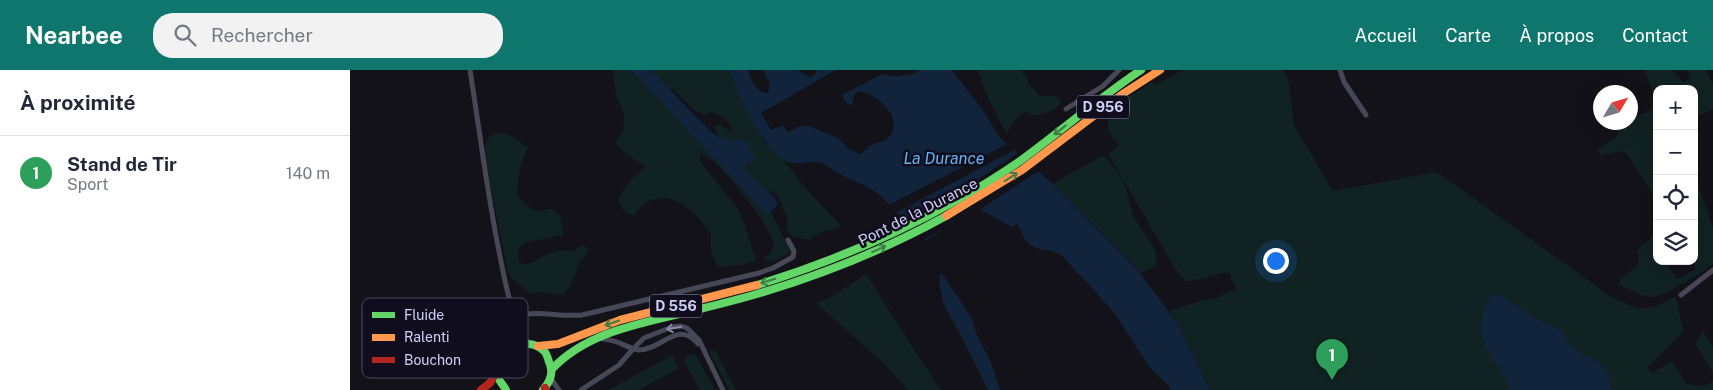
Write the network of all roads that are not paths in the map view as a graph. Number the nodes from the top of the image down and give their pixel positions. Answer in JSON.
{"nodes":[{"id":1,"x":470,"y":70,"type":"edge"},
{"id":2,"x":1119,"y":70,"type":"edge"},
{"id":3,"x":1141,"y":70,"type":"edge"},
{"id":4,"x":1160,"y":70,"type":"edge"},
{"id":5,"x":1340,"y":70,"type":"edge"},
{"id":6,"x":1066,"y":109,"type":"dead end"},
{"id":7,"x":1366,"y":115,"type":"dead end"},
{"id":8,"x":935,"y":212,"type":"joint"},
{"id":9,"x":939,"y":220,"type":"joint"},
{"id":10,"x":788,"y":240,"type":"dead end"},
{"id":11,"x":1713,"y":270,"type":"edge"},
{"id":12,"x":1681,"y":295,"type":"dead end"},
{"id":13,"x":508,"y":296,"type":"edge"},
{"id":14,"x":528,"y":314,"type":"edge"},
{"id":15,"x":597,"y":338,"type":"junction"},
{"id":16,"x":528,"y":343,"type":"edge"},
{"id":17,"x":538,"y":346,"type":"junction"},
{"id":18,"x":633,"y":349,"type":"junction"},
{"id":19,"x":706,"y":354,"type":"junction"},
{"id":20,"x":552,"y":369,"type":"junction"},
{"id":21,"x":493,"y":378,"type":"edge"},
{"id":22,"x":499,"y":378,"type":"edge"},
{"id":23,"x":551,"y":379,"type":"junction"},
{"id":24,"x":545,"y":389,"type":"edge"},
{"id":25,"x":481,"y":390,"type":"edge"},
{"id":26,"x":506,"y":390,"type":"edge"},
{"id":27,"x":559,"y":390,"type":"edge"},
{"id":28,"x":581,"y":390,"type":"edge"},
{"id":29,"x":723,"y":390,"type":"edge"}],
"edges":[{"from":1,"to":13,"type":"street"},
{"from":2,"to":6,"type":"street"},
{"from":3,"to":8,"type":"main road","name":"Pont de la Durance","number":"D 956","one_way":true},
{"from":9,"to":4,"type":"main road","name":"Pont de la Durance","number":"D 956","one_way":true},
{"from":5,"to":7,"type":"street"},
{"from":8,"to":17,"type":"main road","name":"Pont de la Durance","number":"D 556","one_way":true},
{"from":15,"to":9,"type":"main road","name":"Pont de la Durance","number":"D 556","one_way":true},
{"from":10,"to":14,"type":"street"},
{"from":11,"to":12,"type":"street"},
{"from":15,"to":18,"type":"street"},
{"from":15,"to":20,"type":"main road","number":"D 556"},
{"from":16,"to":17,"type":"main road"},
{"from":17,"to":20,"type":"main road"},
{"from":18,"to":19,"type":"street"},
{"from":19,"to":18,"type":"street","one_way":true},
{"from":18,"to":28,"type":"street"},
{"from":19,"to":29,"type":"street"},
{"from":20,"to":23,"type":"main road"},
{"from":21,"to":25,"type":"main road"},
{"from":22,"to":26,"type":"main road"},
{"from":23,"to":24,"type":"main road"},
{"from":23,"to":27,"type":"street"}]}
